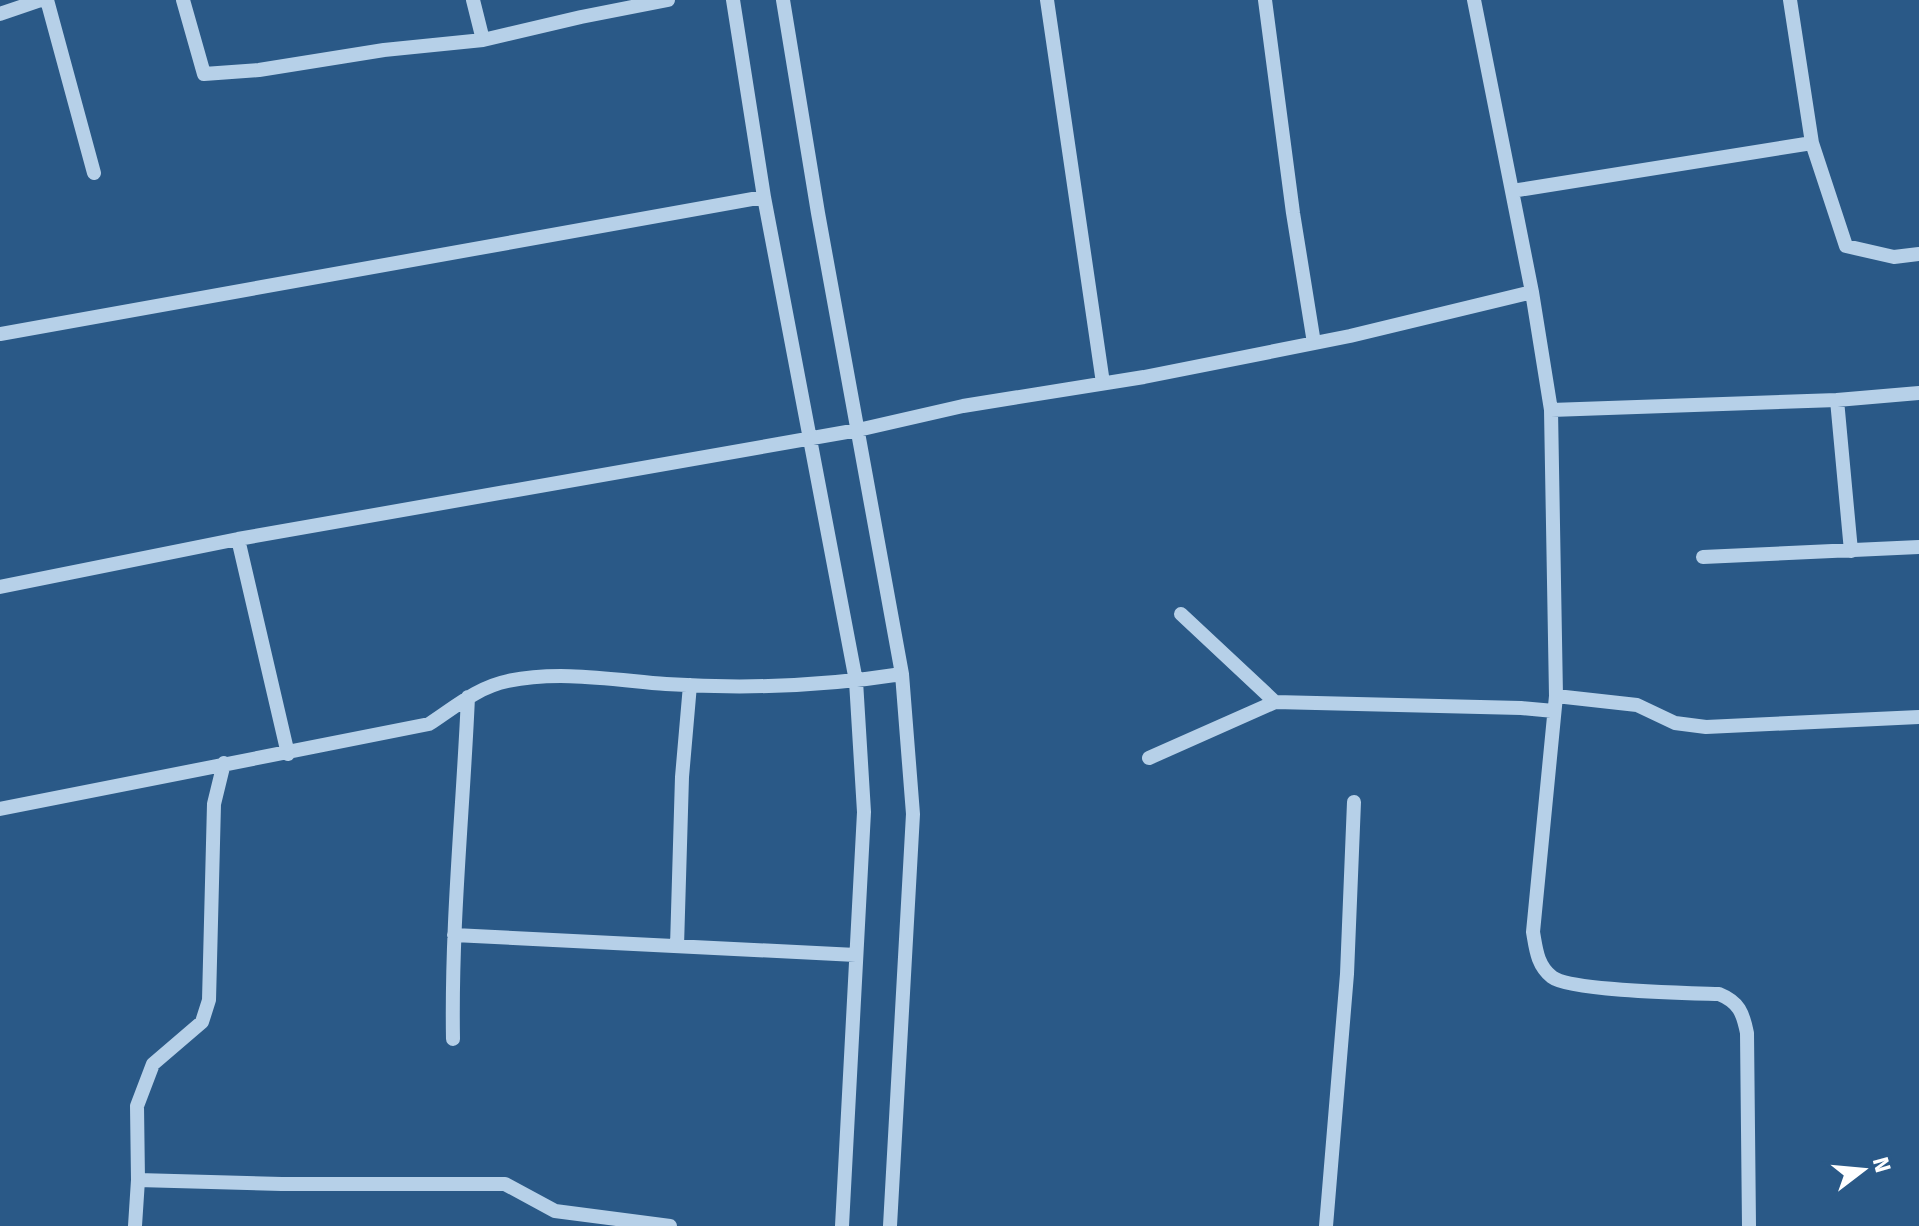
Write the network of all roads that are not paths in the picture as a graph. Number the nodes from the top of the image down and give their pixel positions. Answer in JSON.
{"nodes":[{"id":1,"x":44,"y":0,"type":"edge"},
{"id":2,"x":183,"y":0,"type":"edge"},
{"id":3,"x":473,"y":0,"type":"edge"},
{"id":4,"x":668,"y":0,"type":"edge"},
{"id":5,"x":733,"y":0,"type":"edge"},
{"id":6,"x":783,"y":0,"type":"edge"},
{"id":7,"x":1047,"y":0,"type":"edge"},
{"id":8,"x":1265,"y":0,"type":"edge"},
{"id":9,"x":1474,"y":0,"type":"edge"},
{"id":10,"x":1790,"y":0,"type":"edge"},
{"id":11,"x":0,"y":14,"type":"edge"},
{"id":12,"x":483,"y":40,"type":"junction"},
{"id":13,"x":1812,"y":143,"type":"junction"},
{"id":14,"x":94,"y":173,"type":"dead end"},
{"id":15,"x":1512,"y":191,"type":"junction"},
{"id":16,"x":764,"y":197,"type":"junction"},
{"id":17,"x":1919,"y":254,"type":"edge"},
{"id":18,"x":1532,"y":292,"type":"junction"},
{"id":19,"x":0,"y":334,"type":"edge"},
{"id":20,"x":1314,"y":343,"type":"junction"},
{"id":21,"x":1103,"y":383,"type":"junction"},
{"id":22,"x":1919,"y":393,"type":"edge"},
{"id":23,"x":1837,"y":400,"type":"junction"},
{"id":24,"x":1551,"y":410,"type":"junction"},
{"id":25,"x":858,"y":430,"type":"junction"},
{"id":26,"x":810,"y":437,"type":"junction"},
{"id":27,"x":238,"y":539,"type":"junction"},
{"id":28,"x":1919,"y":547,"type":"edge"},
{"id":29,"x":1851,"y":551,"type":"junction"},
{"id":30,"x":1703,"y":557,"type":"dead end"},
{"id":31,"x":0,"y":587,"type":"edge"},
{"id":32,"x":1181,"y":614,"type":"dead end"},
{"id":33,"x":902,"y":674,"type":"junction"},
{"id":34,"x":856,"y":681,"type":"junction"},
{"id":35,"x":690,"y":685,"type":"junction"},
{"id":36,"x":468,"y":697,"type":"junction"},
{"id":37,"x":1275,"y":702,"type":"junction"},
{"id":38,"x":1555,"y":704,"type":"junction"},
{"id":39,"x":1919,"y":717,"type":"edge"},
{"id":40,"x":288,"y":754,"type":"junction"},
{"id":41,"x":1149,"y":758,"type":"dead end"},
{"id":42,"x":224,"y":763,"type":"junction"},
{"id":43,"x":1354,"y":802,"type":"dead end"},
{"id":44,"x":0,"y":809,"type":"edge"},
{"id":45,"x":454,"y":935,"type":"junction"},
{"id":46,"x":677,"y":946,"type":"junction"},
{"id":47,"x":856,"y":955,"type":"junction"},
{"id":48,"x":453,"y":1039,"type":"dead end"},
{"id":49,"x":138,"y":1180,"type":"junction"},
{"id":50,"x":135,"y":1226,"type":"edge"},
{"id":51,"x":670,"y":1226,"type":"edge"},
{"id":52,"x":842,"y":1226,"type":"edge"},
{"id":53,"x":890,"y":1226,"type":"edge"},
{"id":54,"x":1326,"y":1226,"type":"edge"},
{"id":55,"x":1749,"y":1226,"type":"edge"}],
"edges":[{"from":1,"to":11,"type":"street"},
{"from":1,"to":14,"type":"street"},
{"from":2,"to":12,"type":"street"},
{"from":3,"to":12,"type":"street"},
{"from":4,"to":12,"type":"street"},
{"from":5,"to":16,"type":"street"},
{"from":6,"to":25,"type":"street"},
{"from":7,"to":21,"type":"street"},
{"from":8,"to":20,"type":"street"},
{"from":9,"to":15,"type":"street"},
{"from":10,"to":13,"type":"street"},
{"from":13,"to":15,"type":"street"},
{"from":13,"to":17,"type":"street"},
{"from":15,"to":18,"type":"street"},
{"from":16,"to":19,"type":"street"},
{"from":16,"to":26,"type":"street"},
{"from":18,"to":20,"type":"street"},
{"from":18,"to":24,"type":"street"},
{"from":20,"to":21,"type":"street"},
{"from":21,"to":25,"type":"street"},
{"from":22,"to":23,"type":"street"},
{"from":23,"to":24,"type":"street"},
{"from":23,"to":29,"type":"street"},
{"from":24,"to":38,"type":"street"},
{"from":25,"to":26,"type":"street"},
{"from":25,"to":33,"type":"street"},
{"from":26,"to":27,"type":"street"},
{"from":26,"to":34,"type":"street"},
{"from":27,"to":31,"type":"street"},
{"from":27,"to":40,"type":"street"},
{"from":28,"to":29,"type":"street"},
{"from":29,"to":30,"type":"street"},
{"from":32,"to":37,"type":"street"},
{"from":33,"to":34,"type":"street"},
{"from":33,"to":53,"type":"street"},
{"from":34,"to":35,"type":"street"},
{"from":34,"to":47,"type":"street"},
{"from":35,"to":36,"type":"street"},
{"from":35,"to":46,"type":"street"},
{"from":36,"to":40,"type":"street"},
{"from":36,"to":45,"type":"street"},
{"from":37,"to":38,"type":"street"},
{"from":37,"to":41,"type":"street"},
{"from":38,"to":39,"type":"street"},
{"from":38,"to":55,"type":"street"},
{"from":40,"to":42,"type":"street"},
{"from":42,"to":44,"type":"street"},
{"from":42,"to":49,"type":"street"},
{"from":43,"to":54,"type":"street"},
{"from":45,"to":46,"type":"street"},
{"from":45,"to":48,"type":"street"},
{"from":46,"to":47,"type":"street"},
{"from":47,"to":52,"type":"street"},
{"from":49,"to":50,"type":"street"},
{"from":49,"to":51,"type":"street"}]}
